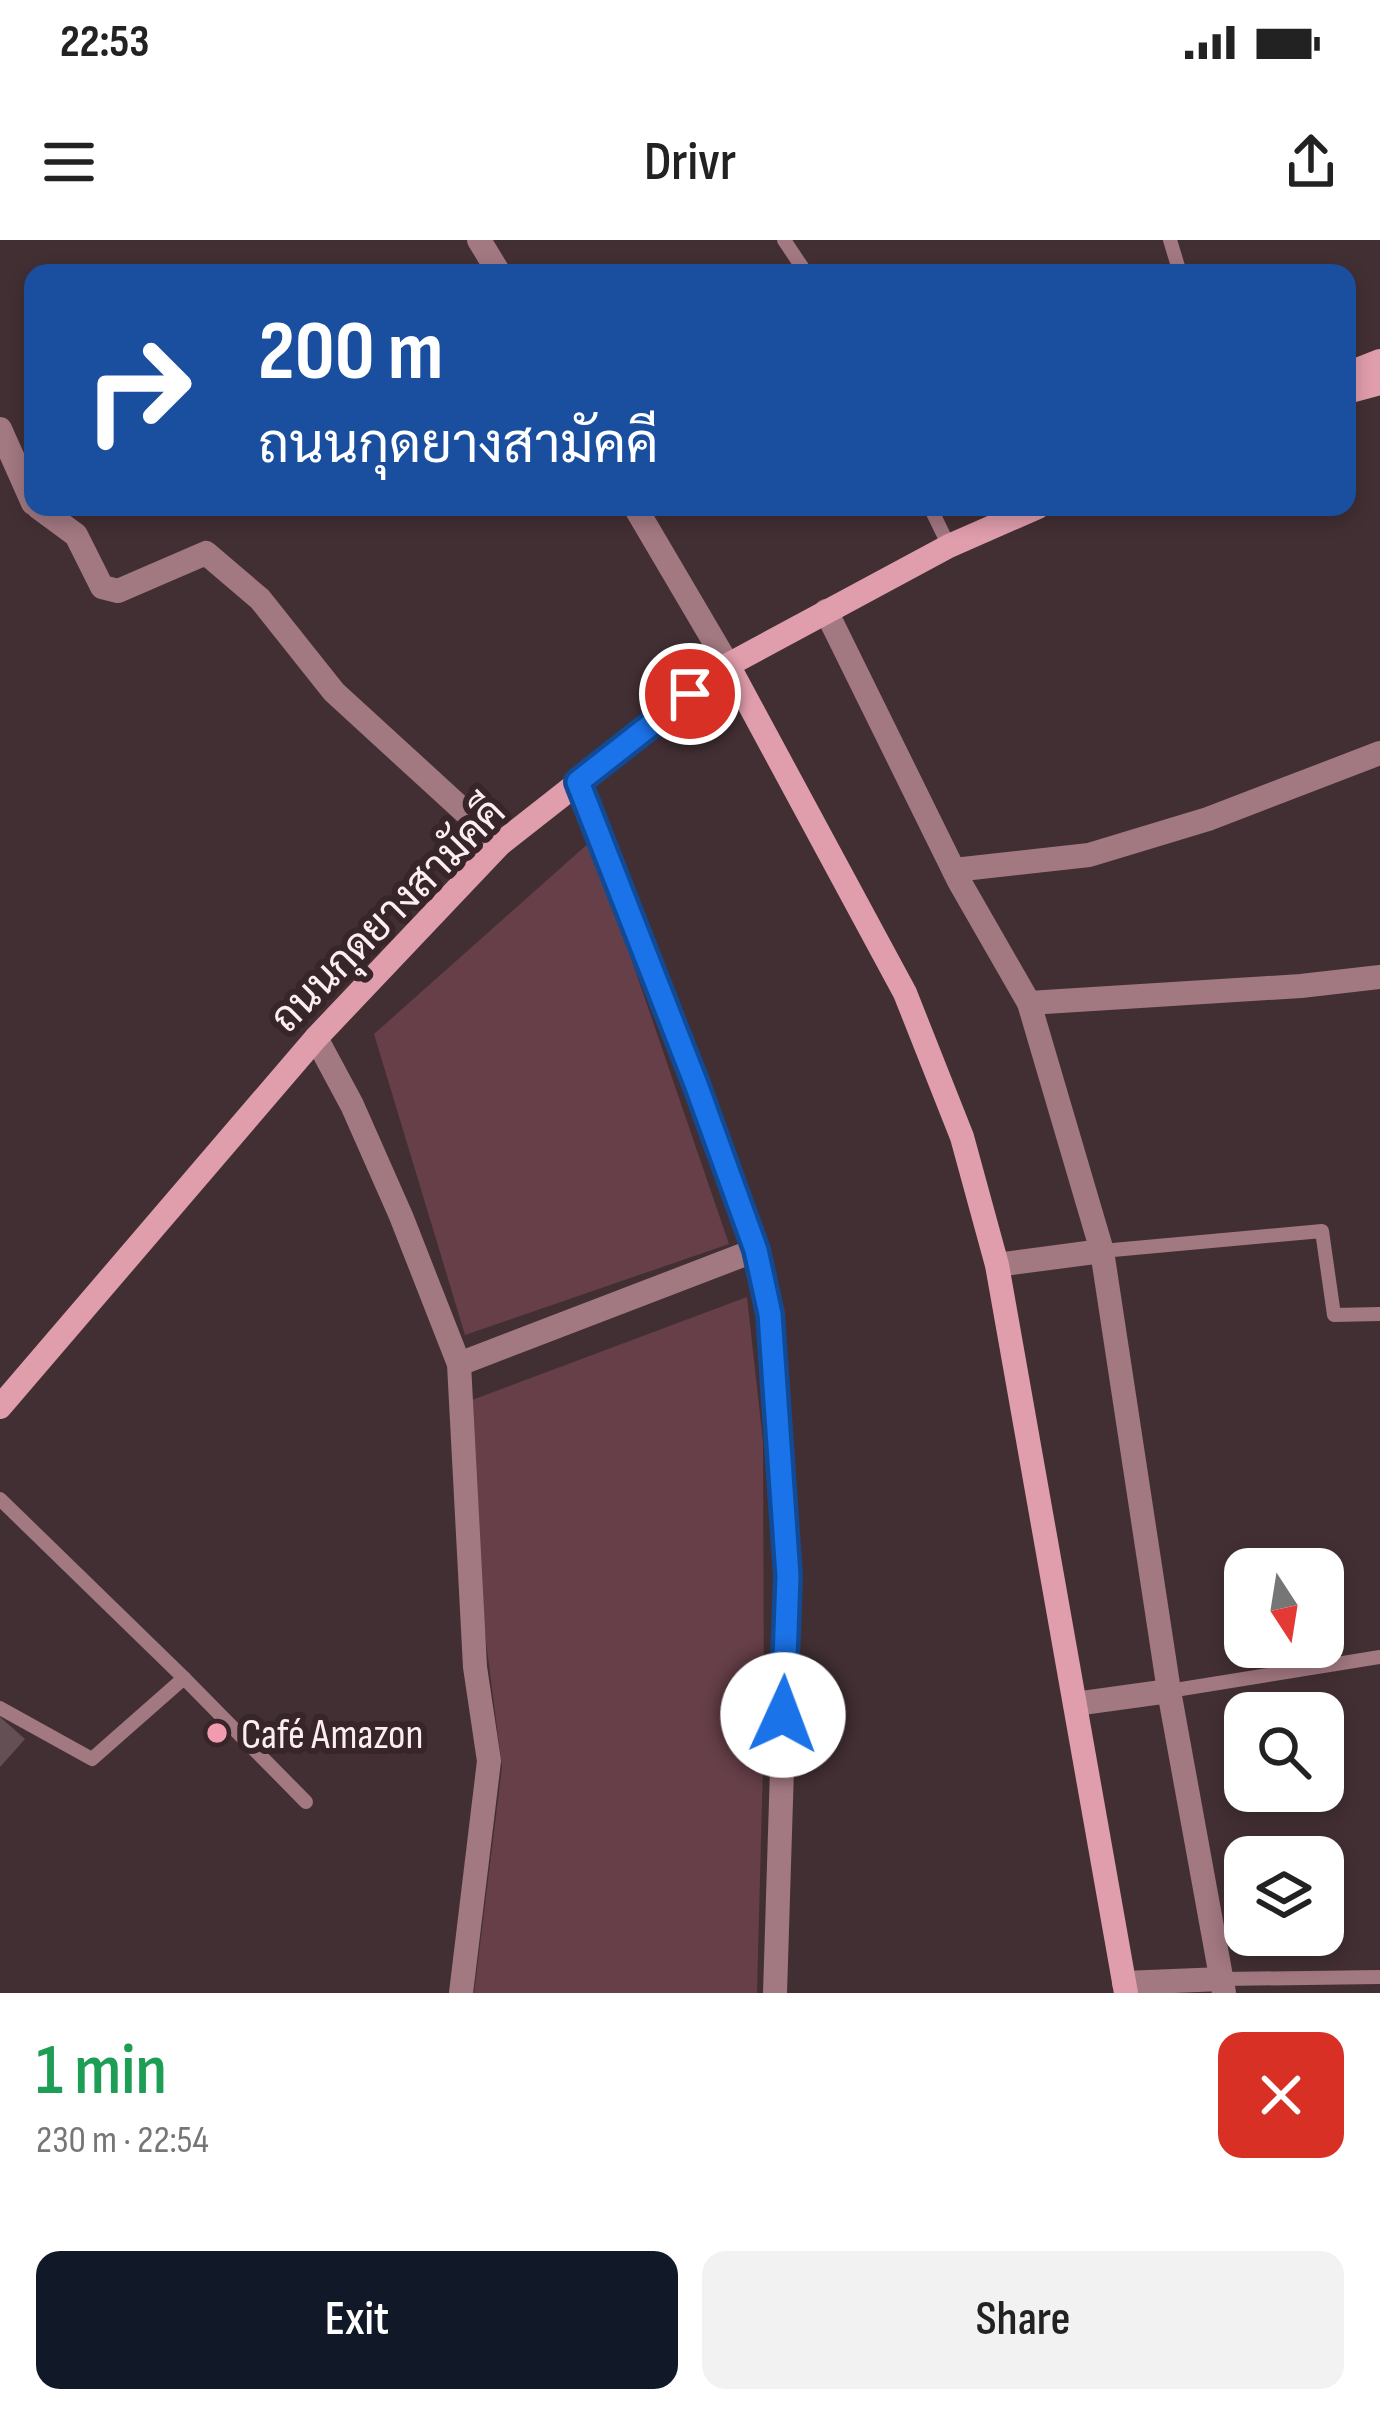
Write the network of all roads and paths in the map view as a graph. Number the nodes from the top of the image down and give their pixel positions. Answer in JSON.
{"nodes":[{"id":1,"x":0,"y":429,"type":"edge"},
{"id":2,"x":24,"y":480,"type":"edge"},
{"id":3,"x":51,"y":516,"type":"edge"},
{"id":4,"x":640,"y":516,"type":"edge"},
{"id":5,"x":934,"y":516,"type":"edge"},
{"id":6,"x":1017,"y":516,"type":"edge"},
{"id":7,"x":949,"y":546,"type":"junction"},
{"id":8,"x":826,"y":611,"type":"junction"},
{"id":9,"x":728,"y":665,"type":"junction"},
{"id":10,"x":1380,"y":753,"type":"edge"},
{"id":11,"x":578,"y":782,"type":"junction"},
{"id":12,"x":500,"y":844,"type":"junction"},
{"id":13,"x":954,"y":870,"type":"junction"},
{"id":14,"x":1380,"y":977,"type":"edge"},
{"id":15,"x":1029,"y":1003,"type":"junction"},
{"id":16,"x":316,"y":1038,"type":"junction"},
{"id":17,"x":756,"y":1250,"type":"junction"},
{"id":18,"x":1102,"y":1251,"type":"junction"},
{"id":19,"x":997,"y":1264,"type":"junction"},
{"id":20,"x":1380,"y":1314,"type":"edge"},
{"id":21,"x":459,"y":1364,"type":"junction"},
{"id":22,"x":0,"y":1407,"type":"edge"},
{"id":23,"x":0,"y":1499,"type":"edge"},
{"id":24,"x":1380,"y":1657,"type":"edge"},
{"id":25,"x":184,"y":1678,"type":"junction"},
{"id":26,"x":1169,"y":1691,"type":"junction"},
{"id":27,"x":1075,"y":1704,"type":"junction"},
{"id":28,"x":0,"y":1708,"type":"edge"},
{"id":29,"x":306,"y":1802,"type":"dead end"},
{"id":30,"x":1380,"y":1977,"type":"edge"},
{"id":31,"x":1223,"y":1986,"type":"edge"},
{"id":32,"x":1125,"y":1988,"type":"edge"},
{"id":33,"x":461,"y":1993,"type":"edge"},
{"id":34,"x":775,"y":1993,"type":"edge"}],
"edges":[{"from":1,"to":2,"type":"street"},
{"from":3,"to":12,"type":"street"},
{"from":4,"to":9,"type":"street"},
{"from":5,"to":7,"type":"lane"},
{"from":6,"to":7,"type":"main road","name":"ถนนกุดยางสามัคคี"},
{"from":7,"to":8,"type":"main road","name":"ถนนกุดยางสามัคคี"},
{"from":8,"to":9,"type":"main road","name":"ถนนกุดยางสามัคคี"},
{"from":8,"to":13,"type":"street"},
{"from":9,"to":11,"type":"main road","name":"ถนนกุดยางสามัคคี"},
{"from":9,"to":19,"type":"main road"},
{"from":10,"to":13,"type":"street"},
{"from":11,"to":12,"type":"main road","name":"ถนนกุดยางสามัคคี"},
{"from":11,"to":17,"type":"street"},
{"from":12,"to":16,"type":"main road","name":"ถนนกุดยางสามัคคี"},
{"from":13,"to":15,"type":"street"},
{"from":14,"to":15,"type":"street"},
{"from":15,"to":18,"type":"street"},
{"from":16,"to":21,"type":"street"},
{"from":16,"to":22,"type":"main road","name":"ถนนกุดยางสามัคคี"},
{"from":17,"to":21,"type":"street"},
{"from":17,"to":34,"type":"street"},
{"from":18,"to":19,"type":"street"},
{"from":18,"to":20,"type":"lane"},
{"from":18,"to":26,"type":"street"},
{"from":19,"to":27,"type":"main road"},
{"from":21,"to":33,"type":"street"},
{"from":23,"to":25,"type":"lane"},
{"from":24,"to":26,"type":"lane"},
{"from":25,"to":28,"type":"lane"},
{"from":25,"to":29,"type":"lane"},
{"from":26,"to":27,"type":"street"},
{"from":26,"to":31,"type":"street"},
{"from":27,"to":32,"type":"main road"},
{"from":30,"to":31,"type":"lane"},
{"from":31,"to":32,"type":"street"}]}
